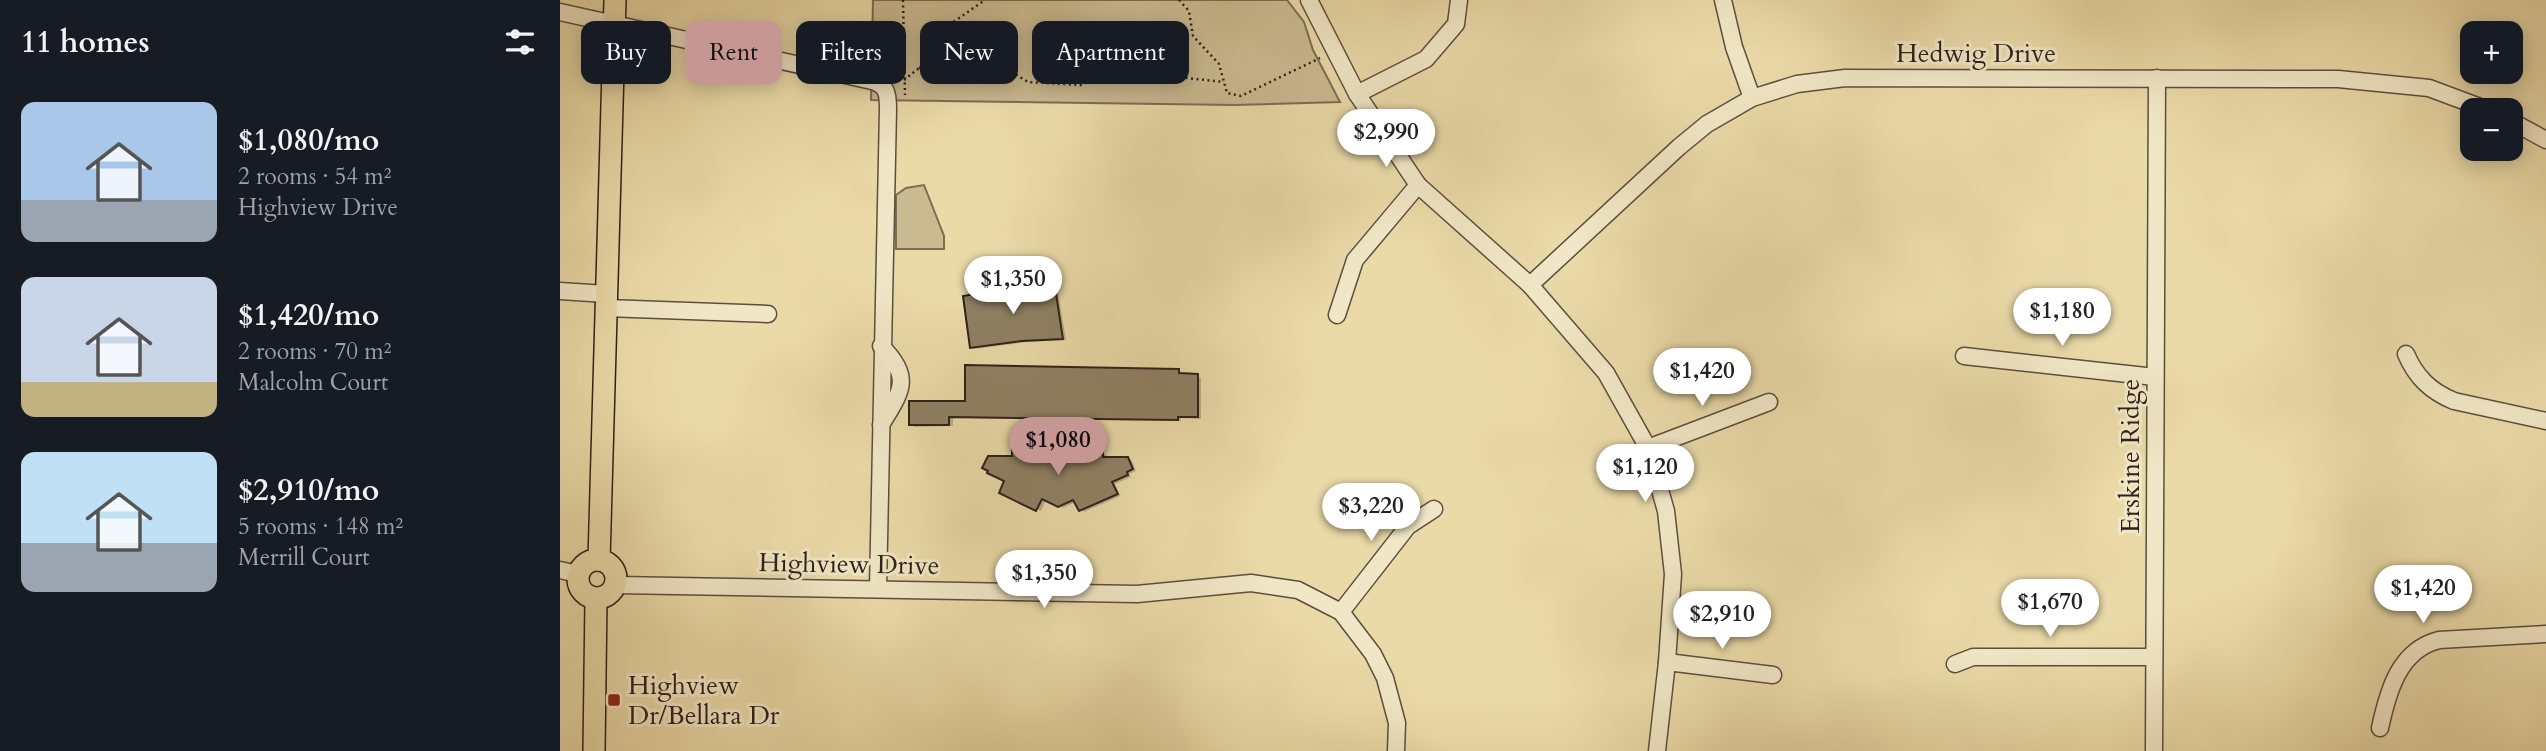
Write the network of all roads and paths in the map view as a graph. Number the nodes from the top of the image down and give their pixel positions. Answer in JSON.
{"nodes":[{"id":1,"x":615,"y":0,"type":"edge"},
{"id":2,"x":903,"y":0,"type":"edge"},
{"id":3,"x":985,"y":0,"type":"edge"},
{"id":4,"x":1179,"y":0,"type":"edge"},
{"id":5,"x":1309,"y":0,"type":"edge"},
{"id":6,"x":1459,"y":0,"type":"edge"},
{"id":7,"x":1723,"y":0,"type":"edge"},
{"id":8,"x":560,"y":12,"type":"edge"},
{"id":9,"x":597,"y":21,"type":"edge"},
{"id":10,"x":614,"y":21,"type":"edge"},
{"id":11,"x":903,"y":21,"type":"edge"},
{"id":12,"x":671,"y":37,"type":"edge"},
{"id":13,"x":1334,"y":51,"type":"junction"},
{"id":14,"x":919,"y":68,"type":"junction"},
{"id":15,"x":906,"y":78,"type":"edge"},
{"id":16,"x":2157,"y":78,"type":"junction"},
{"id":17,"x":1224,"y":82,"type":"junction"},
{"id":18,"x":612,"y":84,"type":"edge"},
{"id":19,"x":904,"y":84,"type":"edge"},
{"id":20,"x":1357,"y":94,"type":"junction"},
{"id":21,"x":905,"y":98,"type":"dead end"},
{"id":22,"x":1752,"y":99,"type":"junction"},
{"id":23,"x":2460,"y":100,"type":"edge"},
{"id":24,"x":2523,"y":128,"type":"edge"},
{"id":25,"x":2546,"y":140,"type":"edge"},
{"id":26,"x":1418,"y":185,"type":"junction"},
{"id":27,"x":1530,"y":285,"type":"junction"},
{"id":28,"x":560,"y":291,"type":"edge"},
{"id":29,"x":606,"y":301,"type":"junction"},
{"id":30,"x":768,"y":314,"type":"dead end"},
{"id":31,"x":1337,"y":315,"type":"dead end"},
{"id":32,"x":2406,"y":354,"type":"dead end"},
{"id":33,"x":1964,"y":356,"type":"dead end"},
{"id":34,"x":2155,"y":377,"type":"junction"},
{"id":35,"x":1769,"y":402,"type":"dead end"},
{"id":36,"x":2546,"y":421,"type":"edge"},
{"id":37,"x":1648,"y":448,"type":"junction"},
{"id":38,"x":1434,"y":509,"type":"dead end"},
{"id":39,"x":598,"y":560,"type":"junction"},
{"id":40,"x":569,"y":572,"type":"edge"},
{"id":41,"x":616,"y":585,"type":"junction"},
{"id":42,"x":878,"y":589,"type":"junction"},
{"id":43,"x":597,"y":599,"type":"junction"},
{"id":44,"x":1341,"y":612,"type":"junction"},
{"id":45,"x":2546,"y":634,"type":"edge"},
{"id":46,"x":2154,"y":657,"type":"junction"},
{"id":47,"x":1667,"y":662,"type":"junction"},
{"id":48,"x":1955,"y":664,"type":"dead end"},
{"id":49,"x":1773,"y":675,"type":"dead end"},
{"id":50,"x":2380,"y":728,"type":"dead end"},
{"id":51,"x":594,"y":751,"type":"edge"},
{"id":52,"x":1396,"y":751,"type":"edge"},
{"id":53,"x":1657,"y":751,"type":"edge"},
{"id":54,"x":2154,"y":751,"type":"edge"}],
"edges":[{"from":1,"to":10,"type":"main road"},
{"from":2,"to":11,"type":"path"},
{"from":3,"to":14,"type":"path"},
{"from":4,"to":17,"type":"path"},
{"from":5,"to":13,"type":"street"},
{"from":6,"to":20,"type":"street"},
{"from":7,"to":22,"type":"street"},
{"from":8,"to":9,"type":"street"},
{"from":12,"to":42,"type":"street"},
{"from":13,"to":17,"type":"path"},
{"from":13,"to":20,"type":"street"},
{"from":14,"to":15,"type":"path"},
{"from":14,"to":17,"type":"path"},
{"from":16,"to":22,"type":"street","name":"Hedwig Drive"},
{"from":16,"to":23,"type":"street","name":"Hedwig Drive"},
{"from":16,"to":34,"type":"street","name":"Erskine Ridge"},
{"from":18,"to":29,"type":"main road"},
{"from":19,"to":21,"type":"path"},
{"from":20,"to":26,"type":"street"},
{"from":22,"to":27,"type":"street","name":"Hedwig Drive"},
{"from":24,"to":25,"type":"street"},
{"from":26,"to":27,"type":"street"},
{"from":26,"to":31,"type":"street"},
{"from":27,"to":37,"type":"street"},
{"from":28,"to":29,"type":"street"},
{"from":29,"to":30,"type":"street"},
{"from":29,"to":39,"type":"main road"},
{"from":32,"to":36,"type":"street"},
{"from":33,"to":34,"type":"street"},
{"from":34,"to":46,"type":"street","name":"Erskine Ridge"},
{"from":35,"to":37,"type":"street"},
{"from":37,"to":47,"type":"street"},
{"from":38,"to":44,"type":"street"},
{"from":39,"to":40,"type":"main road"},
{"from":39,"to":41,"type":"main road"},
{"from":40,"to":43,"type":"main road"},
{"from":41,"to":42,"type":"street","name":"Highview Drive"},
{"from":41,"to":43,"type":"main road"},
{"from":42,"to":44,"type":"street","name":"Highview Drive"},
{"from":43,"to":51,"type":"main road"},
{"from":44,"to":52,"type":"street","name":"Highview Drive"},
{"from":45,"to":50,"type":"street"},
{"from":46,"to":48,"type":"street"},
{"from":46,"to":54,"type":"street","name":"Erskine Ridge"},
{"from":47,"to":49,"type":"street"},
{"from":47,"to":53,"type":"street"}]}
